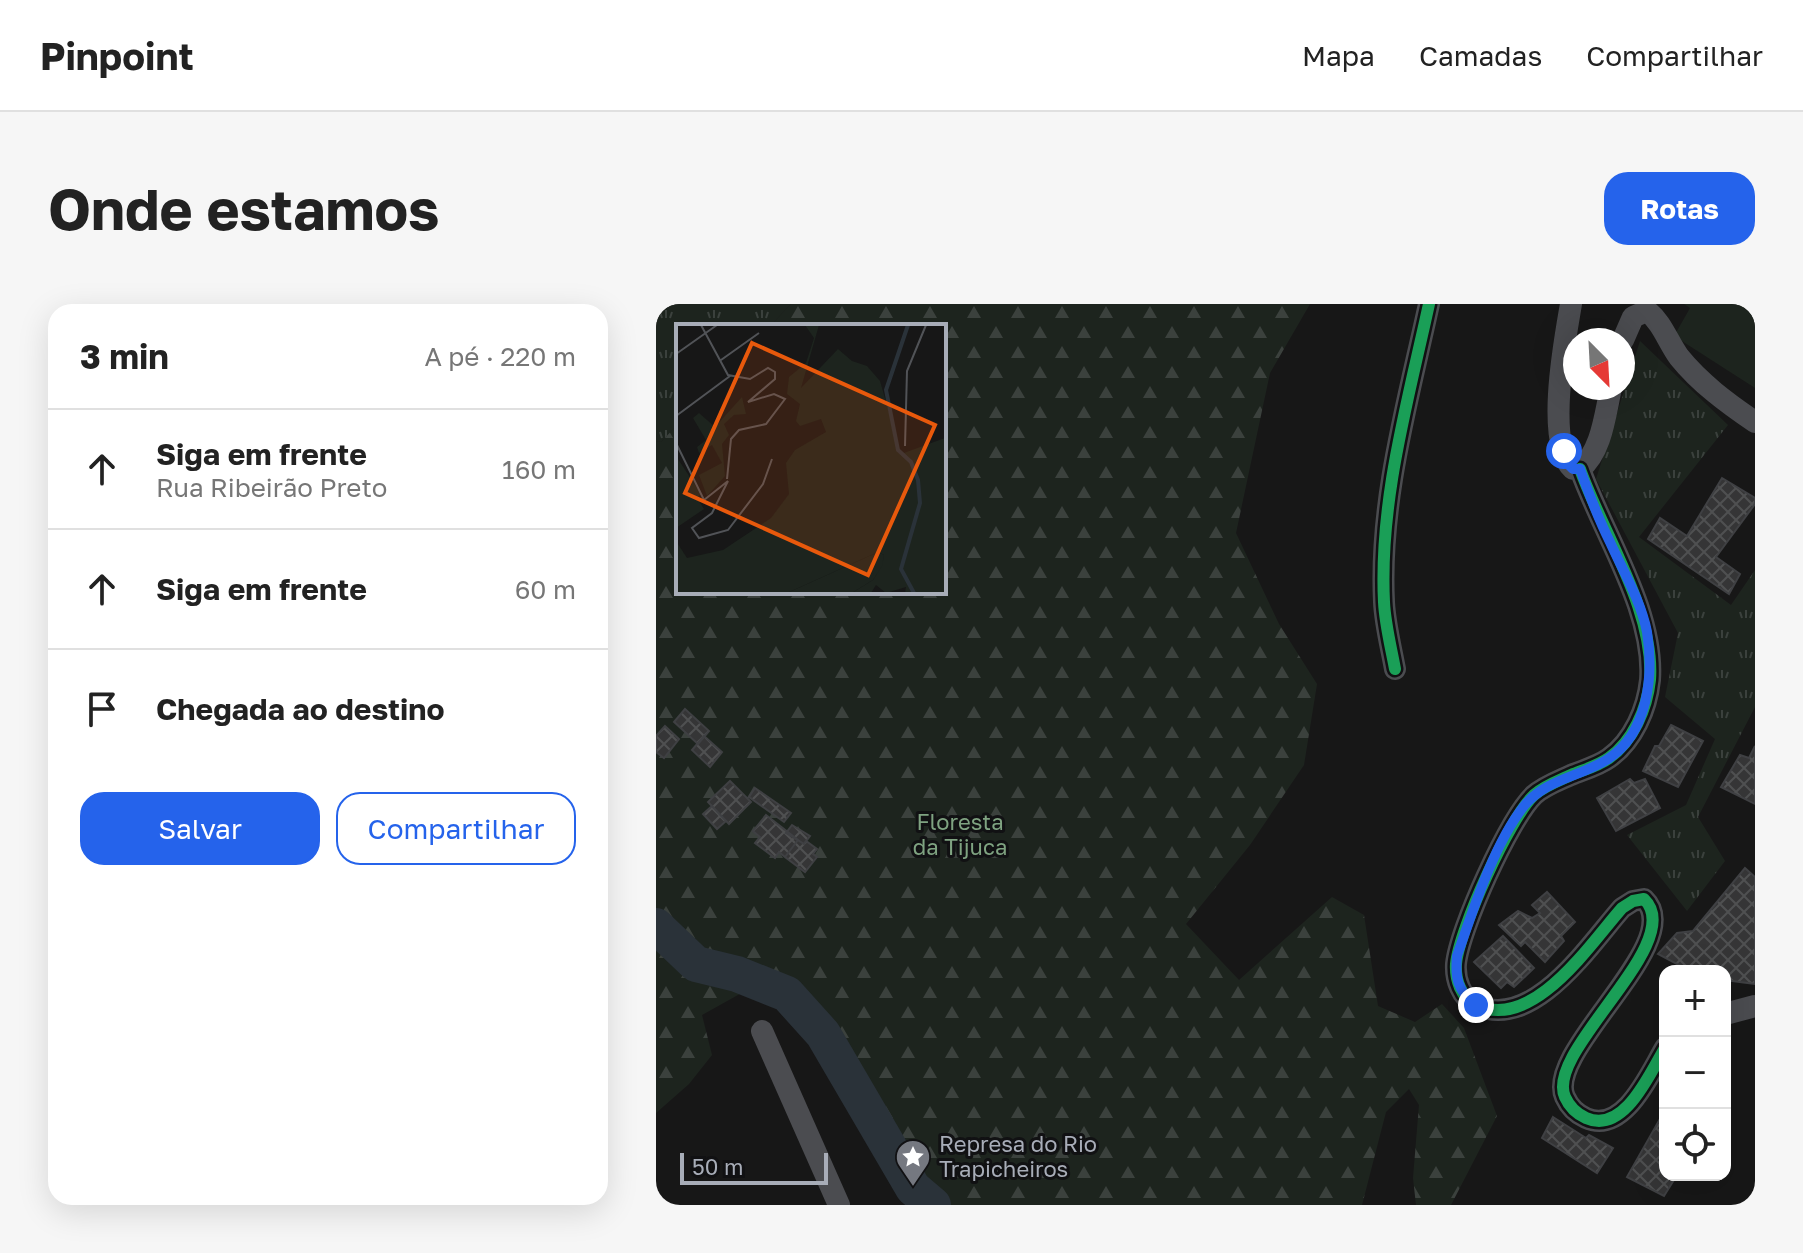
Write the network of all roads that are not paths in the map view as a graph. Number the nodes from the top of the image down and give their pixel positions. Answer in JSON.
{"nodes":[{"id":1,"x":1429,"y":304,"type":"edge"},
{"id":2,"x":1571,"y":304,"type":"edge"},
{"id":3,"x":1628,"y":328,"type":"edge"},
{"id":4,"x":1608,"y":400,"type":"edge"},
{"id":5,"x":1755,"y":422,"type":"edge"},
{"id":6,"x":1580,"y":469,"type":"junction"},
{"id":7,"x":1395,"y":669,"type":"dead end"},
{"id":8,"x":1755,"y":1006,"type":"edge"},
{"id":9,"x":1731,"y":1012,"type":"edge"},
{"id":10,"x":762,"y":1031,"type":"dead end"},
{"id":11,"x":1659,"y":1058,"type":"edge"},
{"id":12,"x":839,"y":1205,"type":"edge"}],
"edges":[{"from":1,"to":7,"type":"street"},
{"from":2,"to":6,"type":"street"},
{"from":3,"to":5,"type":"street"},
{"from":4,"to":6,"type":"street"},
{"from":6,"to":11,"type":"street"},
{"from":8,"to":9,"type":"street"},
{"from":10,"to":12,"type":"street"}]}
